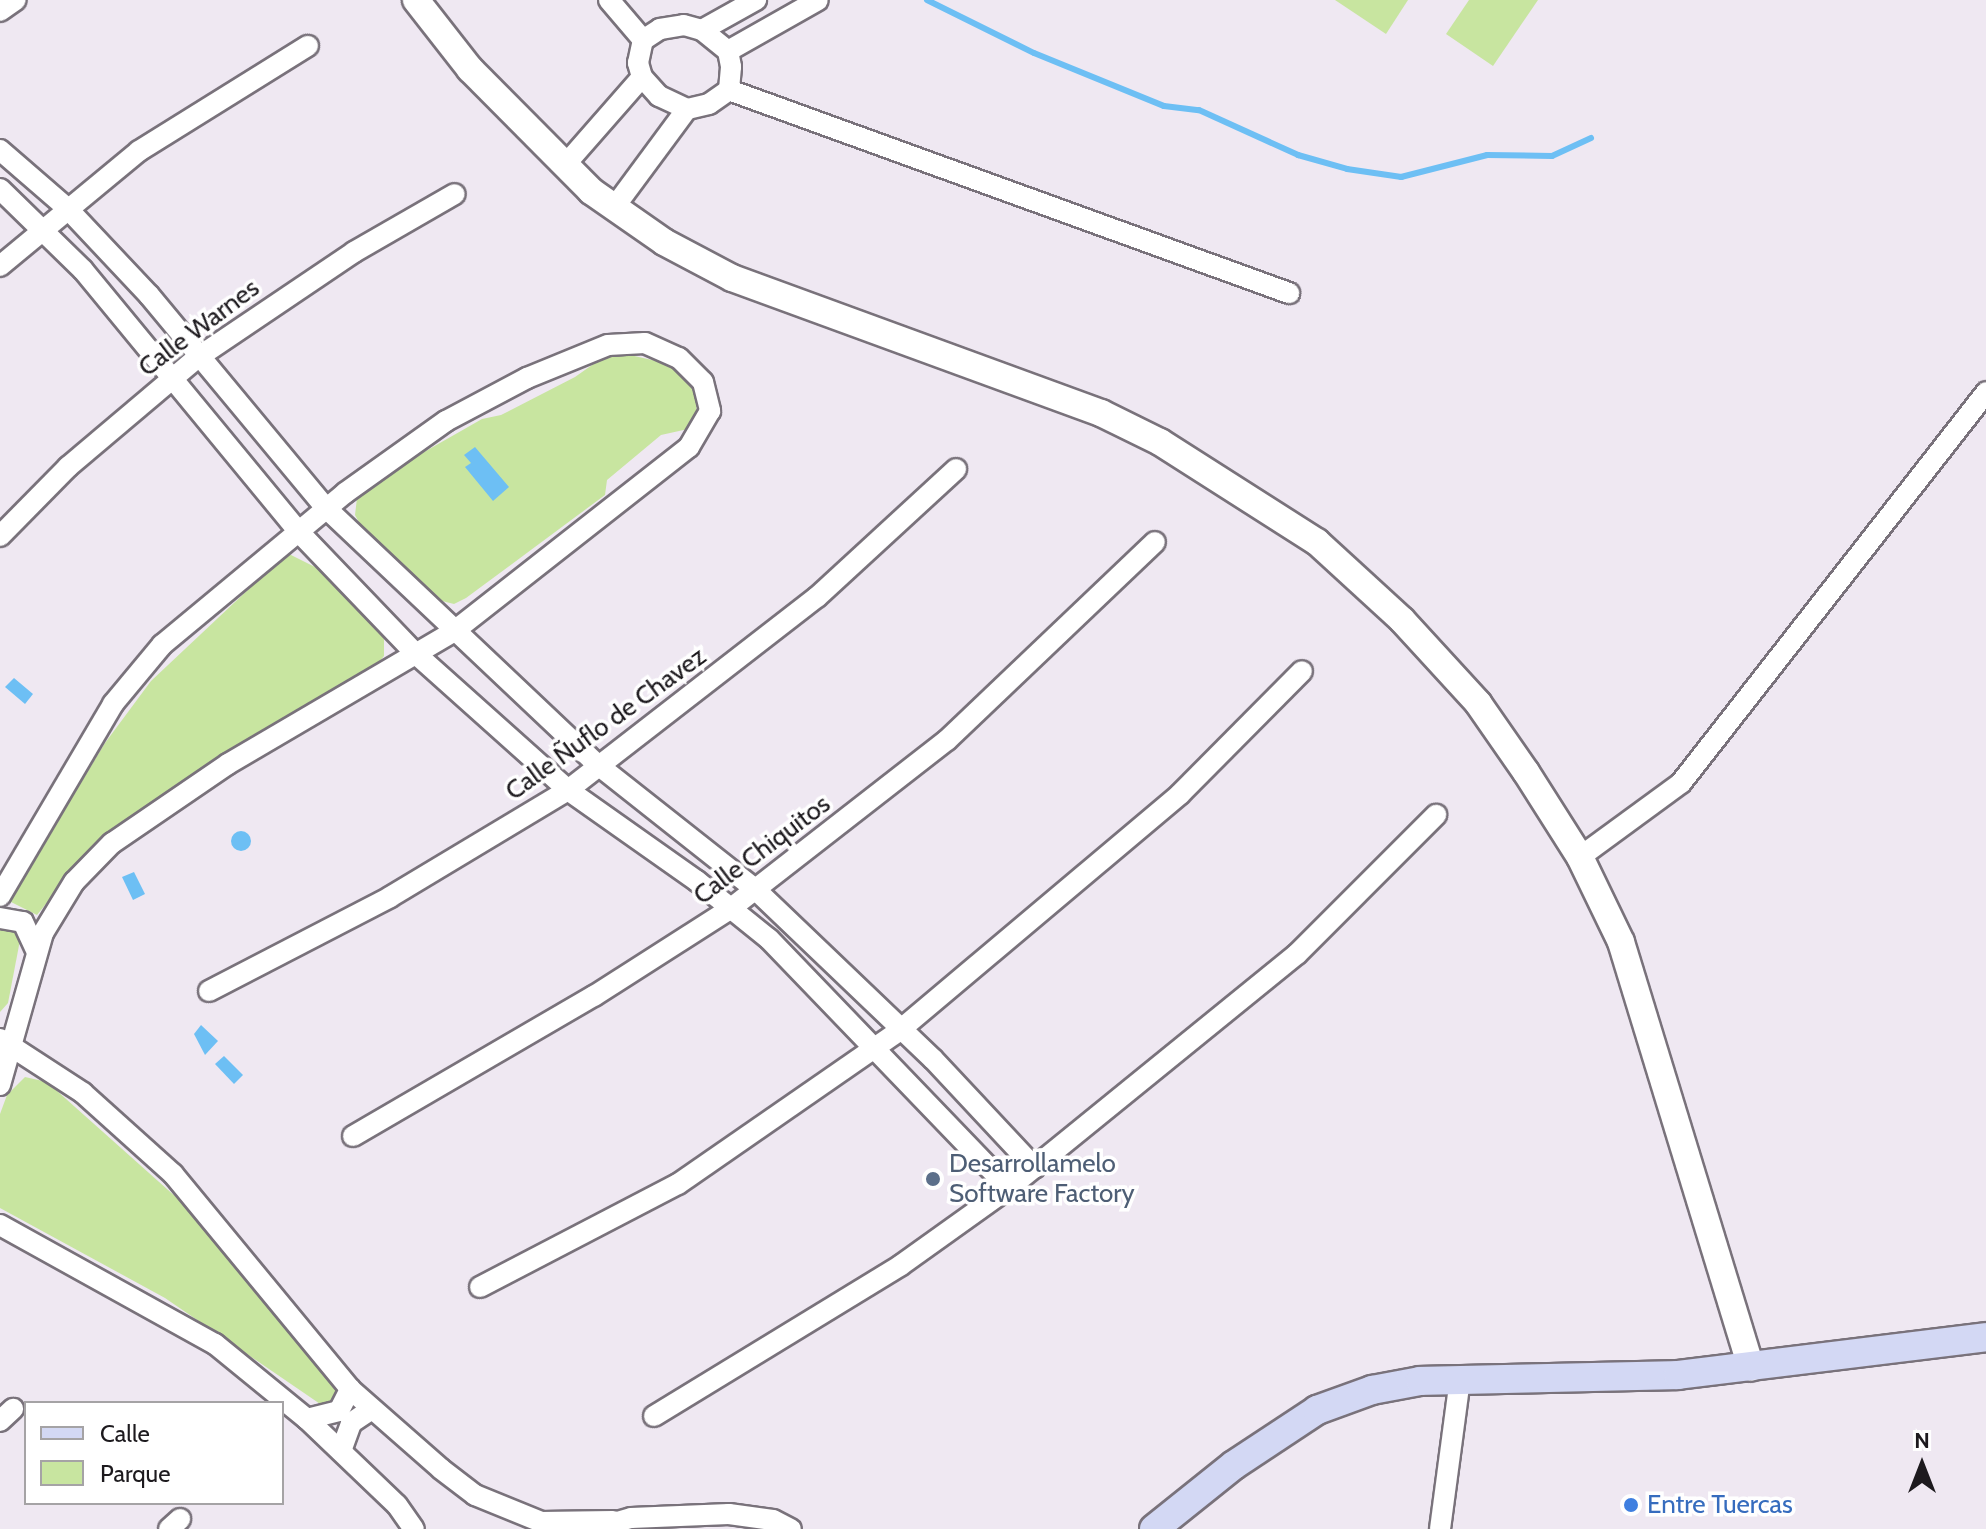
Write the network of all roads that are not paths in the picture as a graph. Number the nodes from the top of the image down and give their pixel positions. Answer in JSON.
{"nodes":[{"id":1,"x":16,"y":0,"type":"edge"},
{"id":2,"x":416,"y":0,"type":"edge"},
{"id":3,"x":609,"y":0,"type":"edge"},
{"id":4,"x":756,"y":0,"type":"edge"},
{"id":5,"x":818,"y":0,"type":"edge"},
{"id":6,"x":0,"y":11,"type":"edge"},
{"id":7,"x":702,"y":30,"type":"junction"},
{"id":8,"x":643,"y":40,"type":"junction"},
{"id":9,"x":308,"y":46,"type":"dead end"},
{"id":10,"x":728,"y":51,"type":"junction"},
{"id":11,"x":642,"y":77,"type":"junction"},
{"id":12,"x":729,"y":90,"type":"junction"},
{"id":13,"x":687,"y":109,"type":"junction"},
{"id":14,"x":0,"y":150,"type":"edge"},
{"id":15,"x":565,"y":165,"type":"junction"},
{"id":16,"x":0,"y":189,"type":"edge"},
{"id":17,"x":455,"y":194,"type":"dead end"},
{"id":18,"x":67,"y":208,"type":"junction"},
{"id":19,"x":613,"y":209,"type":"junction"},
{"id":20,"x":45,"y":228,"type":"junction"},
{"id":21,"x":0,"y":266,"type":"edge"},
{"id":22,"x":1289,"y":293,"type":"dead end"},
{"id":23,"x":197,"y":358,"type":"junction"},
{"id":24,"x":174,"y":378,"type":"junction"},
{"id":25,"x":1986,"y":392,"type":"edge"},
{"id":26,"x":956,"y":469,"type":"dead end"},
{"id":27,"x":326,"y":508,"type":"junction"},
{"id":28,"x":297,"y":530,"type":"junction"},
{"id":29,"x":0,"y":536,"type":"edge"},
{"id":30,"x":1155,"y":542,"type":"dead end"},
{"id":31,"x":453,"y":632,"type":"junction"},
{"id":32,"x":416,"y":654,"type":"junction"},
{"id":33,"x":1302,"y":671,"type":"dead end"},
{"id":34,"x":598,"y":765,"type":"junction"},
{"id":35,"x":568,"y":790,"type":"junction"},
{"id":36,"x":1436,"y":815,"type":"dead end"},
{"id":37,"x":1580,"y":857,"type":"junction"},
{"id":38,"x":756,"y":890,"type":"junction"},
{"id":39,"x":0,"y":896,"type":"edge"},
{"id":40,"x":730,"y":909,"type":"junction"},
{"id":41,"x":0,"y":918,"type":"edge"},
{"id":42,"x":37,"y":952,"type":"junction"},
{"id":43,"x":209,"y":991,"type":"dead end"},
{"id":44,"x":900,"y":1030,"type":"junction"},
{"id":45,"x":7,"y":1043,"type":"edge"},
{"id":46,"x":874,"y":1048,"type":"junction"},
{"id":47,"x":0,"y":1085,"type":"edge"},
{"id":48,"x":353,"y":1136,"type":"dead end"},
{"id":49,"x":1035,"y":1168,"type":"junction"},
{"id":50,"x":1009,"y":1188,"type":"junction"},
{"id":51,"x":0,"y":1225,"type":"edge"},
{"id":52,"x":480,"y":1287,"type":"dead end"},
{"id":53,"x":1986,"y":1337,"type":"edge"},
{"id":54,"x":1751,"y":1368,"type":"junction"},
{"id":55,"x":1460,"y":1380,"type":"junction"},
{"id":56,"x":350,"y":1389,"type":"junction"},
{"id":57,"x":370,"y":1410,"type":"junction"},
{"id":58,"x":654,"y":1416,"type":"dead end"},
{"id":59,"x":307,"y":1419,"type":"junction"},
{"id":60,"x":341,"y":1451,"type":"junction"},
{"id":61,"x":606,"y":1525,"type":"edge"},
{"id":62,"x":414,"y":1529,"type":"edge"},
{"id":63,"x":791,"y":1529,"type":"edge"},
{"id":64,"x":1154,"y":1529,"type":"edge"},
{"id":65,"x":1440,"y":1529,"type":"edge"}],
"edges":[{"from":1,"to":6,"type":"street"},
{"from":2,"to":15,"type":"street"},
{"from":3,"to":8,"type":"street"},
{"from":4,"to":7,"type":"street"},
{"from":5,"to":10,"type":"street"},
{"from":7,"to":8,"type":"street"},
{"from":7,"to":10,"type":"street"},
{"from":8,"to":11,"type":"street"},
{"from":9,"to":18,"type":"street"},
{"from":10,"to":12,"type":"street"},
{"from":11,"to":13,"type":"street"},
{"from":11,"to":15,"type":"street"},
{"from":12,"to":13,"type":"street"},
{"from":12,"to":22,"type":"street"},
{"from":13,"to":19,"type":"street"},
{"from":14,"to":18,"type":"street"},
{"from":15,"to":19,"type":"street"},
{"from":16,"to":20,"type":"street"},
{"from":17,"to":23,"type":"street","name":"Calle Warnes"},
{"from":18,"to":20,"type":"street"},
{"from":18,"to":23,"type":"street"},
{"from":19,"to":37,"type":"street"},
{"from":20,"to":21,"type":"street"},
{"from":20,"to":24,"type":"street"},
{"from":23,"to":24,"type":"street","name":"Calle Warnes"},
{"from":23,"to":27,"type":"street"},
{"from":24,"to":28,"type":"street"},
{"from":24,"to":29,"type":"street","name":"Calle Warnes"},
{"from":25,"to":37,"type":"street"},
{"from":26,"to":34,"type":"street","name":"Calle Ñuflo de Chavez"},
{"from":27,"to":28,"type":"street"},
{"from":27,"to":31,"type":"street"},
{"from":27,"to":31,"type":"street"},
{"from":28,"to":32,"type":"street"},
{"from":28,"to":39,"type":"street"},
{"from":30,"to":38,"type":"street","name":"Calle Chiquitos"},
{"from":31,"to":32,"type":"street"},
{"from":31,"to":34,"type":"street"},
{"from":32,"to":35,"type":"street"},
{"from":32,"to":42,"type":"street"},
{"from":33,"to":44,"type":"street"},
{"from":34,"to":35,"type":"street","name":"Calle Ñuflo de Chavez"},
{"from":34,"to":38,"type":"street"},
{"from":35,"to":40,"type":"street"},
{"from":35,"to":43,"type":"street","name":"Calle Ñuflo de Chavez"},
{"from":36,"to":49,"type":"street"},
{"from":37,"to":54,"type":"street"},
{"from":38,"to":40,"type":"street","name":"Calle Chiquitos"},
{"from":38,"to":44,"type":"street"},
{"from":40,"to":46,"type":"street"},
{"from":40,"to":48,"type":"street","name":"Calle Chiquitos"},
{"from":41,"to":42,"type":"street"},
{"from":42,"to":45,"type":"street"},
{"from":44,"to":46,"type":"street"},
{"from":44,"to":49,"type":"street"},
{"from":45,"to":47,"type":"street"},
{"from":45,"to":56,"type":"street"},
{"from":46,"to":50,"type":"street"},
{"from":46,"to":52,"type":"street"},
{"from":49,"to":50,"type":"street"},
{"from":50,"to":58,"type":"street"},
{"from":51,"to":59,"type":"street"},
{"from":53,"to":54,"type":"main road"},
{"from":54,"to":55,"type":"main road"},
{"from":55,"to":64,"type":"main road"},
{"from":55,"to":65,"type":"street"},
{"from":56,"to":57,"type":"street"},
{"from":56,"to":59,"type":"street"},
{"from":57,"to":60,"type":"street"},
{"from":57,"to":61,"type":"street"},
{"from":59,"to":60,"type":"street"},
{"from":60,"to":62,"type":"street"},
{"from":61,"to":63,"type":"street"}]}
